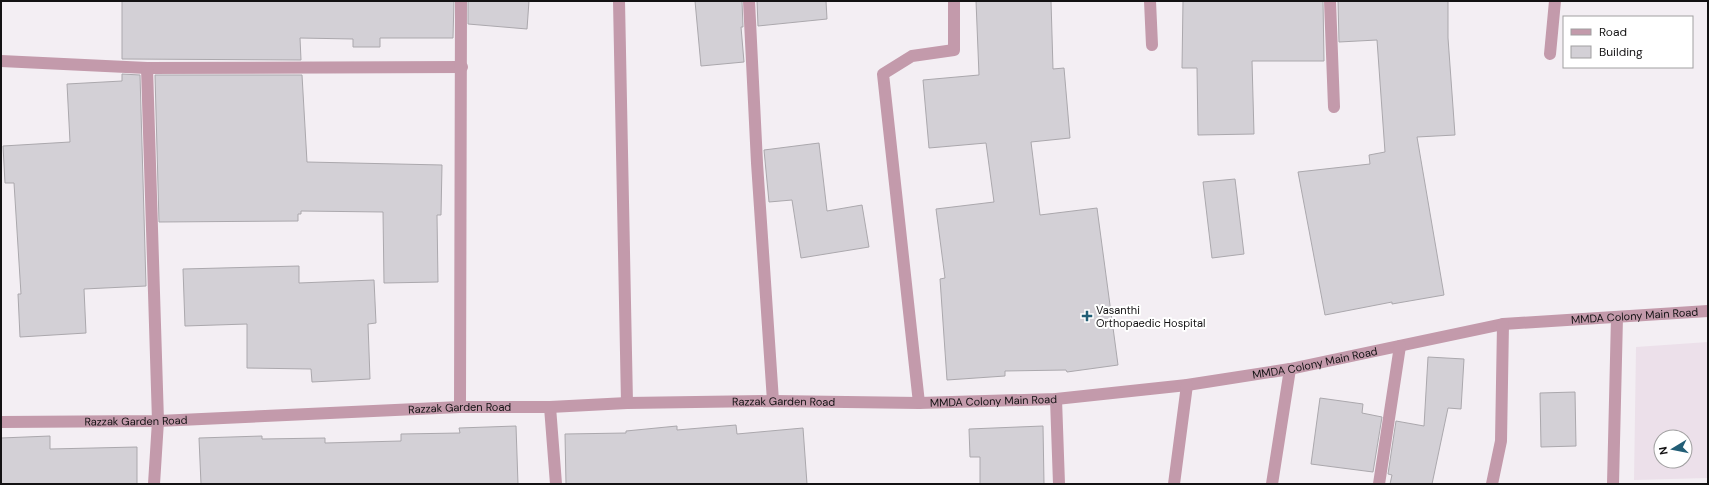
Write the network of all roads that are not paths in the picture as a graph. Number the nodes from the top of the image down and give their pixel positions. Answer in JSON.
{"nodes":[{"id":1,"x":461,"y":1,"type":"edge"},
{"id":2,"x":619,"y":1,"type":"edge"},
{"id":3,"x":749,"y":1,"type":"edge"},
{"id":4,"x":954,"y":1,"type":"edge"},
{"id":5,"x":1150,"y":1,"type":"edge"},
{"id":6,"x":1330,"y":1,"type":"edge"},
{"id":7,"x":1554,"y":1,"type":"edge"},
{"id":8,"x":1152,"y":45,"type":"dead end"},
{"id":9,"x":1550,"y":54,"type":"dead end"},
{"id":10,"x":1,"y":61,"type":"edge"},
{"id":11,"x":462,"y":67,"type":"junction"},
{"id":12,"x":147,"y":68,"type":"junction"},
{"id":13,"x":1334,"y":108,"type":"dead end"},
{"id":14,"x":1708,"y":311,"type":"edge"},
{"id":15,"x":1617,"y":317,"type":"junction"},
{"id":16,"x":1503,"y":324,"type":"junction"},
{"id":17,"x":1400,"y":346,"type":"junction"},
{"id":18,"x":1290,"y":369,"type":"junction"},
{"id":19,"x":1187,"y":385,"type":"junction"},
{"id":20,"x":1056,"y":399,"type":"junction"},
{"id":21,"x":773,"y":401,"type":"junction"},
{"id":22,"x":627,"y":403,"type":"junction"},
{"id":23,"x":919,"y":403,"type":"junction"},
{"id":24,"x":460,"y":407,"type":"junction"},
{"id":25,"x":550,"y":407,"type":"junction"},
{"id":26,"x":158,"y":421,"type":"junction"},
{"id":27,"x":1,"y":422,"type":"edge"},
{"id":28,"x":154,"y":484,"type":"edge"},
{"id":29,"x":556,"y":484,"type":"edge"},
{"id":30,"x":1059,"y":484,"type":"edge"},
{"id":31,"x":1174,"y":484,"type":"edge"},
{"id":32,"x":1272,"y":484,"type":"edge"},
{"id":33,"x":1379,"y":484,"type":"edge"},
{"id":34,"x":1492,"y":484,"type":"edge"},
{"id":35,"x":1613,"y":484,"type":"edge"}],
"edges":[{"from":1,"to":11,"type":"street"},
{"from":2,"to":22,"type":"street"},
{"from":3,"to":21,"type":"street"},
{"from":4,"to":23,"type":"street"},
{"from":5,"to":8,"type":"street"},
{"from":6,"to":13,"type":"street"},
{"from":7,"to":9,"type":"street"},
{"from":10,"to":12,"type":"street"},
{"from":11,"to":12,"type":"street"},
{"from":11,"to":24,"type":"street"},
{"from":12,"to":26,"type":"street"},
{"from":14,"to":15,"type":"street","name":"MMDA Colony Main Road"},
{"from":15,"to":16,"type":"street","name":"MMDA Colony Main Road"},
{"from":15,"to":35,"type":"street"},
{"from":16,"to":17,"type":"street","name":"MMDA Colony Main Road"},
{"from":16,"to":34,"type":"street"},
{"from":17,"to":18,"type":"street","name":"MMDA Colony Main Road"},
{"from":17,"to":33,"type":"street"},
{"from":18,"to":19,"type":"street","name":"MMDA Colony Main Road"},
{"from":18,"to":32,"type":"street"},
{"from":19,"to":20,"type":"street","name":"MMDA Colony Main Road"},
{"from":19,"to":31,"type":"street"},
{"from":20,"to":23,"type":"street","name":"MMDA Colony Main Road"},
{"from":20,"to":30,"type":"street"},
{"from":21,"to":22,"type":"street","name":"Razzak Garden Road"},
{"from":21,"to":23,"type":"street","name":"Razzak Garden Road"},
{"from":22,"to":25,"type":"street","name":"Razzak Garden Road"},
{"from":24,"to":25,"type":"street","name":"Razzak Garden Road"},
{"from":24,"to":26,"type":"street","name":"Razzak Garden Road"},
{"from":25,"to":29,"type":"street"},
{"from":26,"to":27,"type":"street","name":"Razzak Garden Road"},
{"from":26,"to":28,"type":"street"}]}
